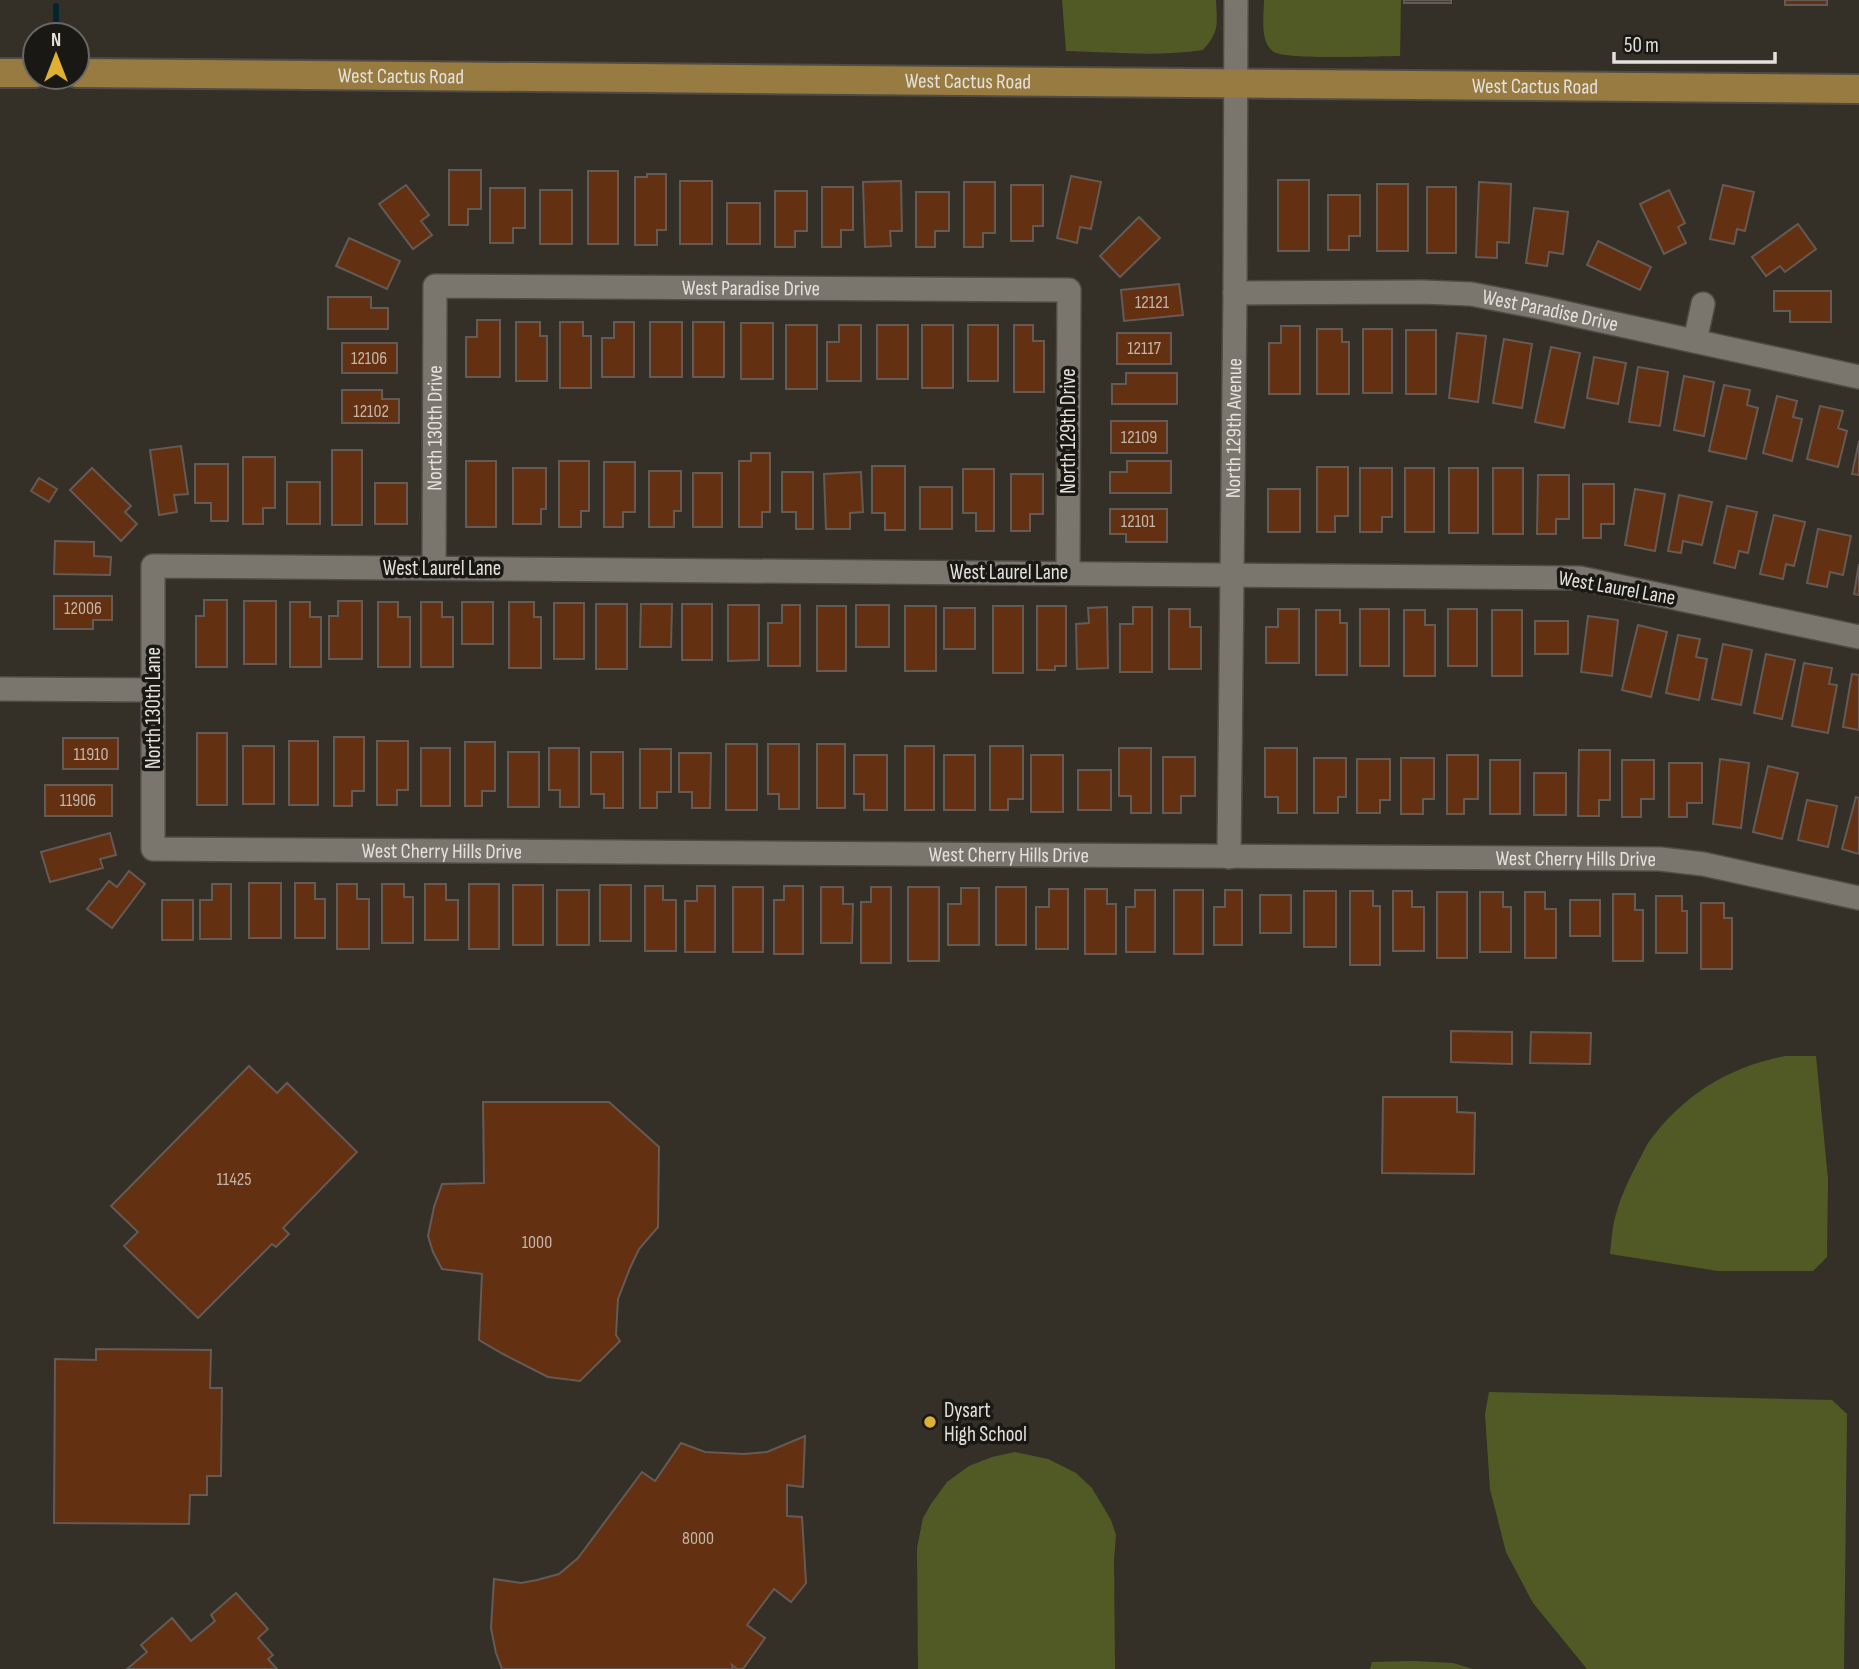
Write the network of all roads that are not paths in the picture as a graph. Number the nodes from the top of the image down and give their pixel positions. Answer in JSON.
{"nodes":[{"id":1,"x":1236,"y":0,"type":"edge"},
{"id":2,"x":0,"y":73,"type":"edge"},
{"id":3,"x":21,"y":73,"type":"edge"},
{"id":4,"x":91,"y":73,"type":"edge"},
{"id":5,"x":1235,"y":83,"type":"junction"},
{"id":6,"x":1859,"y":89,"type":"edge"},
{"id":7,"x":435,"y":286,"type":"joint"},
{"id":8,"x":1069,"y":290,"type":"joint"},
{"id":9,"x":1235,"y":293,"type":"junction"},
{"id":10,"x":1703,"y":304,"type":"dead end"},
{"id":11,"x":1695,"y":341,"type":"junction"},
{"id":12,"x":1859,"y":377,"type":"edge"},
{"id":13,"x":153,"y":566,"type":"joint"},
{"id":14,"x":434,"y":568,"type":"junction"},
{"id":15,"x":1068,"y":573,"type":"junction"},
{"id":16,"x":1232,"y":574,"type":"junction"},
{"id":17,"x":1859,"y":637,"type":"edge"},
{"id":18,"x":0,"y":689,"type":"edge"},
{"id":19,"x":153,"y":690,"type":"junction"},
{"id":20,"x":153,"y":849,"type":"joint"},
{"id":21,"x":1229,"y":857,"type":"junction"},
{"id":22,"x":1859,"y":898,"type":"edge"}],
"edges":[{"from":1,"to":5,"type":"street","name":"North 129th Avenue"},
{"from":2,"to":3,"type":"main road"},
{"from":4,"to":5,"type":"main road","name":"West Cactus Road"},
{"from":5,"to":6,"type":"main road","name":"West Cactus Road"},
{"from":5,"to":9,"type":"street","name":"North 129th Avenue"},
{"from":7,"to":8,"type":"street","name":"West Paradise Drive"},
{"from":7,"to":14,"type":"street","name":"North 130th Drive"},
{"from":8,"to":15,"type":"street","name":"North 129th Drive"},
{"from":9,"to":11,"type":"street","name":"West Paradise Drive"},
{"from":9,"to":16,"type":"street","name":"North 129th Avenue"},
{"from":10,"to":11,"type":"street"},
{"from":11,"to":12,"type":"street","name":"West Paradise Drive"},
{"from":13,"to":14,"type":"street","name":"West Laurel Lane"},
{"from":13,"to":19,"type":"street","name":"North 130th Lane"},
{"from":14,"to":15,"type":"street","name":"West Laurel Lane"},
{"from":15,"to":16,"type":"street","name":"West Laurel Lane"},
{"from":16,"to":17,"type":"street","name":"West Laurel Lane"},
{"from":16,"to":21,"type":"street","name":"North 129th Avenue"},
{"from":18,"to":19,"type":"street"},
{"from":19,"to":20,"type":"street","name":"North 130th Lane"},
{"from":20,"to":21,"type":"street","name":"West Cherry Hills Drive"},
{"from":21,"to":22,"type":"street","name":"West Cherry Hills Drive"}]}
